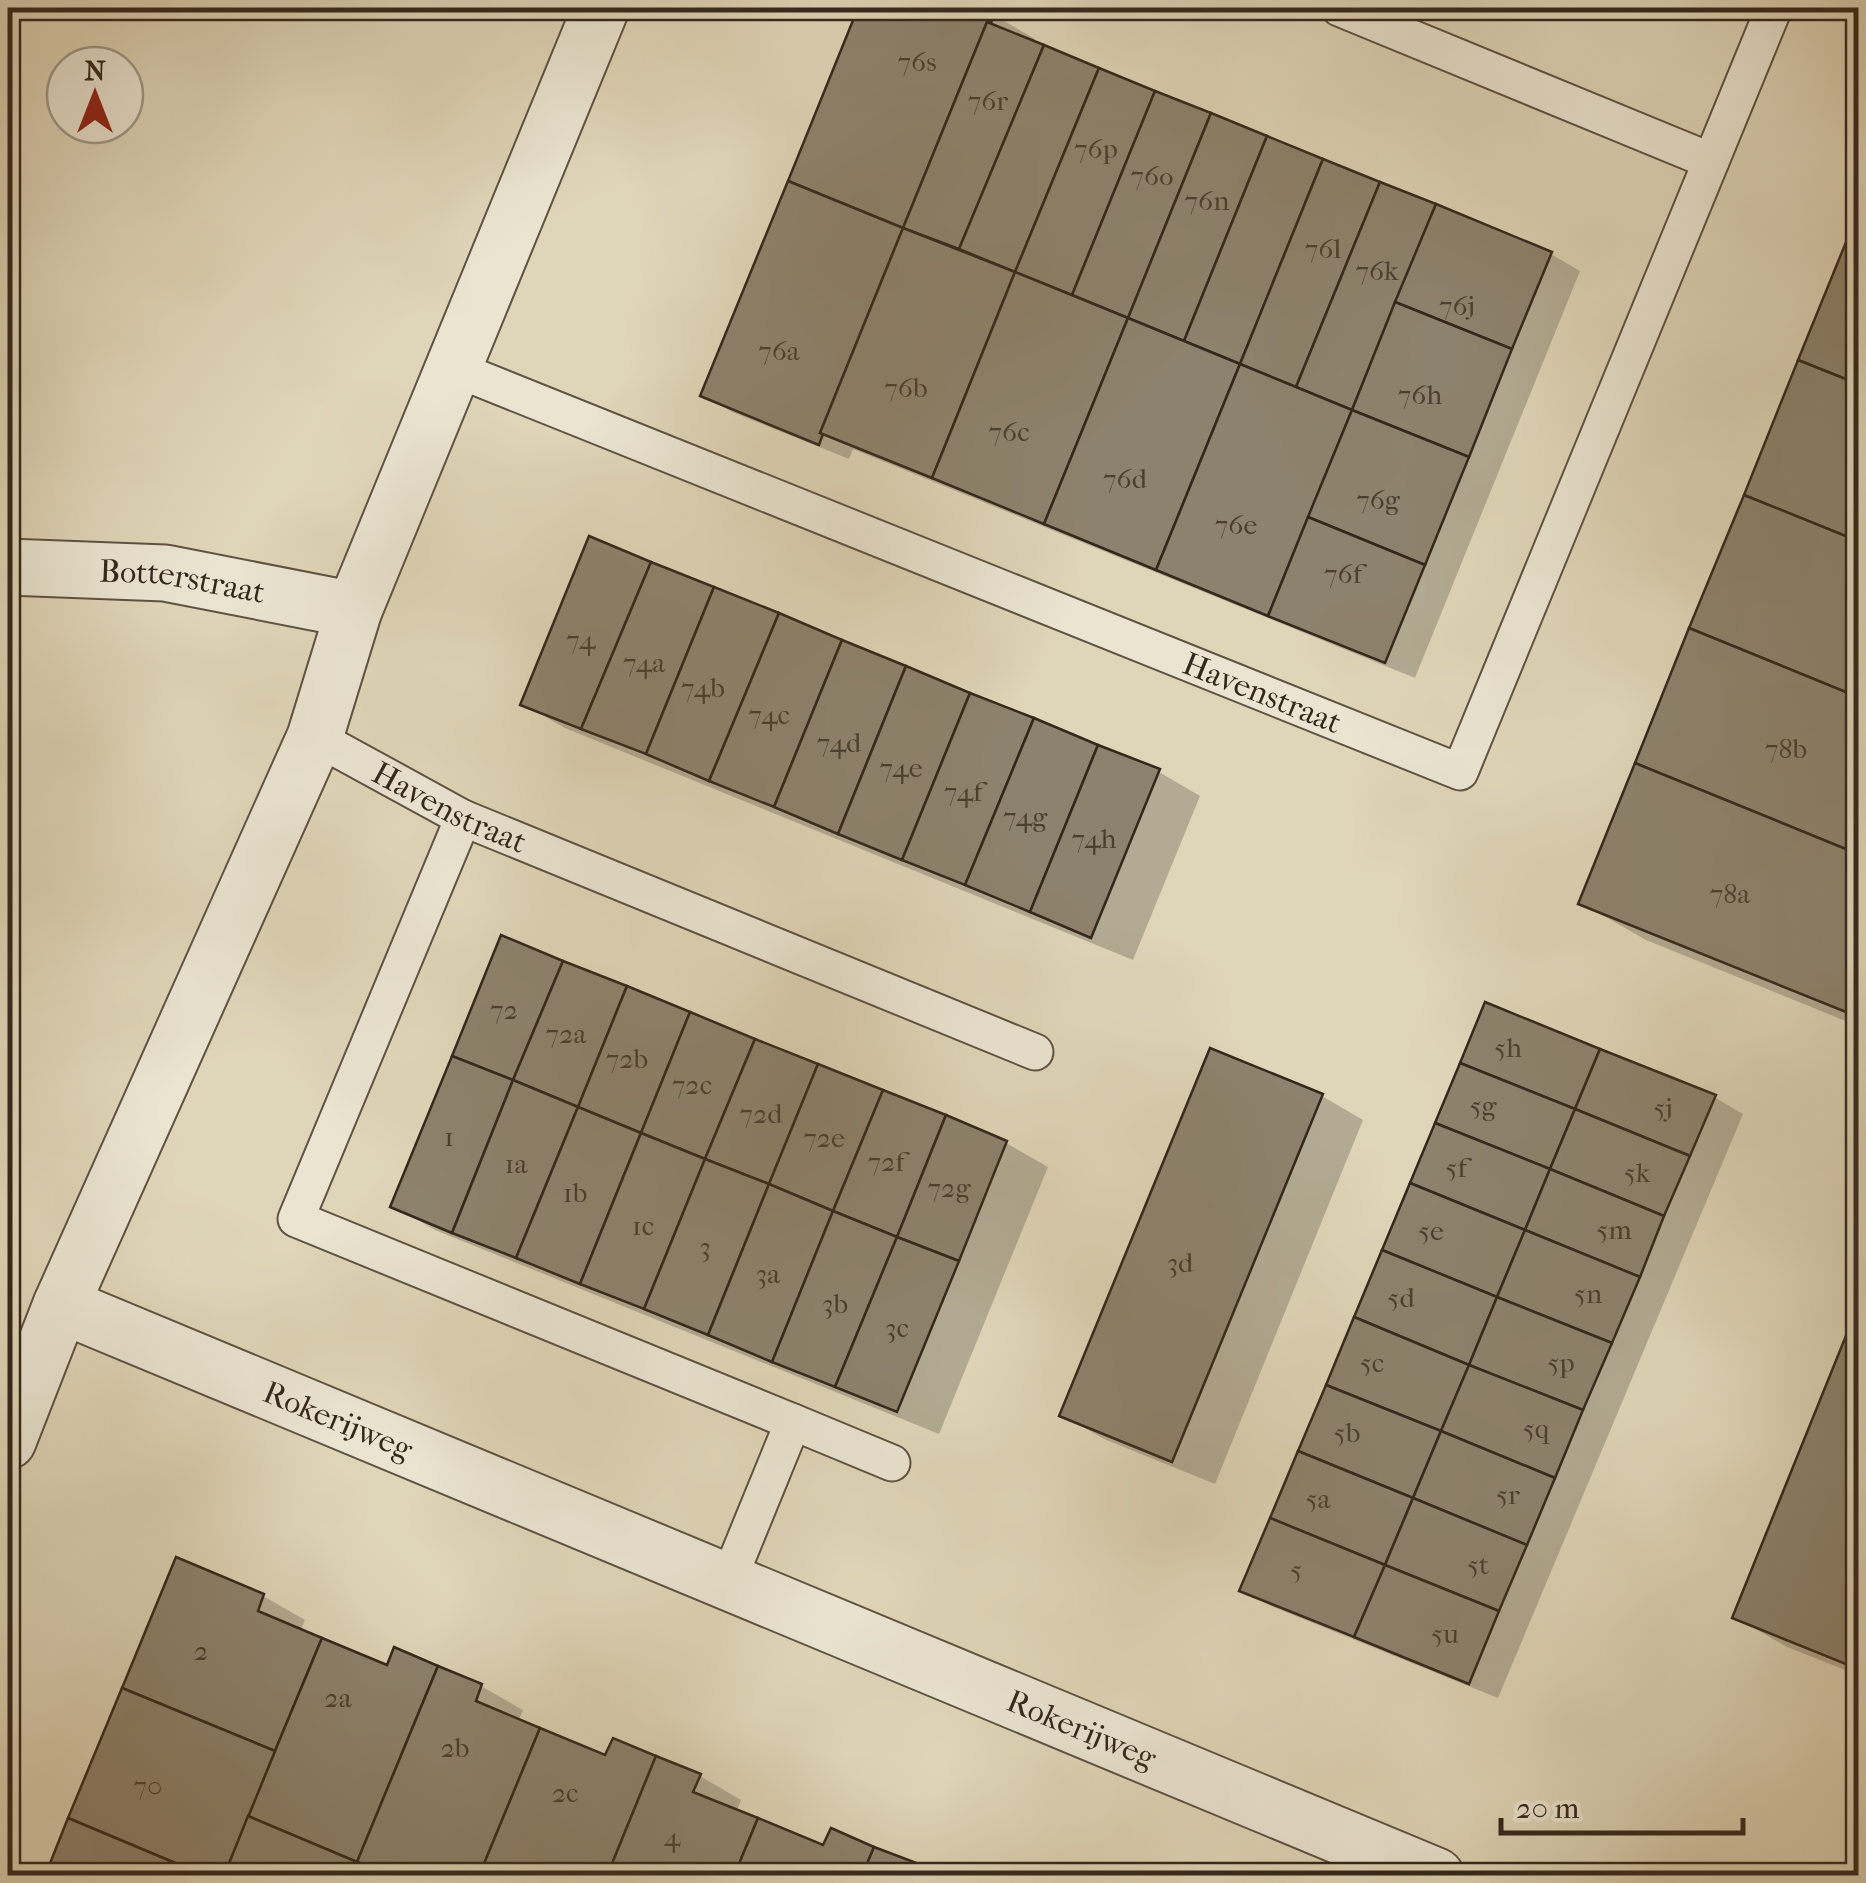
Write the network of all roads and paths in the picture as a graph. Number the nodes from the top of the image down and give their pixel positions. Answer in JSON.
{"nodes":[{"id":1,"x":601,"y":8,"type":"edge"},
{"id":2,"x":1339,"y":8,"type":"edge"},
{"id":3,"x":1774,"y":8,"type":"edge"},
{"id":4,"x":1712,"y":160,"type":"junction"},
{"id":5,"x":453,"y":368,"type":"junction"},
{"id":6,"x":8,"y":568,"type":"edge"},
{"id":7,"x":354,"y":610,"type":"junction"},
{"id":8,"x":315,"y":737,"type":"junction"},
{"id":9,"x":463,"y":818,"type":"junction"},
{"id":10,"x":1035,"y":1052,"type":"dead end"},
{"id":11,"x":61,"y":1305,"type":"junction"},
{"id":12,"x":792,"y":1422,"type":"junction"},
{"id":13,"x":8,"y":1440,"type":"edge"},
{"id":14,"x":892,"y":1463,"type":"dead end"},
{"id":15,"x":728,"y":1582,"type":"junction"},
{"id":16,"x":1360,"y":1861,"type":"edge"},
{"id":17,"x":1436,"y":1876,"type":"edge"}],
"edges":[{"from":1,"to":5,"type":"street"},
{"from":2,"to":4,"type":"lane"},
{"from":3,"to":4,"type":"lane","name":"Havenstraat"},
{"from":4,"to":5,"type":"lane","name":"Havenstraat"},
{"from":5,"to":7,"type":"street"},
{"from":6,"to":7,"type":"street","name":"Botterstraat"},
{"from":7,"to":8,"type":"street"},
{"from":8,"to":9,"type":"lane","name":"Havenstraat"},
{"from":8,"to":11,"type":"street"},
{"from":9,"to":10,"type":"lane","name":"Havenstraat"},
{"from":9,"to":12,"type":"lane"},
{"from":11,"to":13,"type":"street"},
{"from":11,"to":15,"type":"street","name":"Rokerijweg"},
{"from":12,"to":14,"type":"lane"},
{"from":12,"to":15,"type":"lane"},
{"from":15,"to":16,"type":"street","name":"Rokerijweg"},
{"from":16,"to":17,"type":"street","name":"Rokerijweg"}]}
